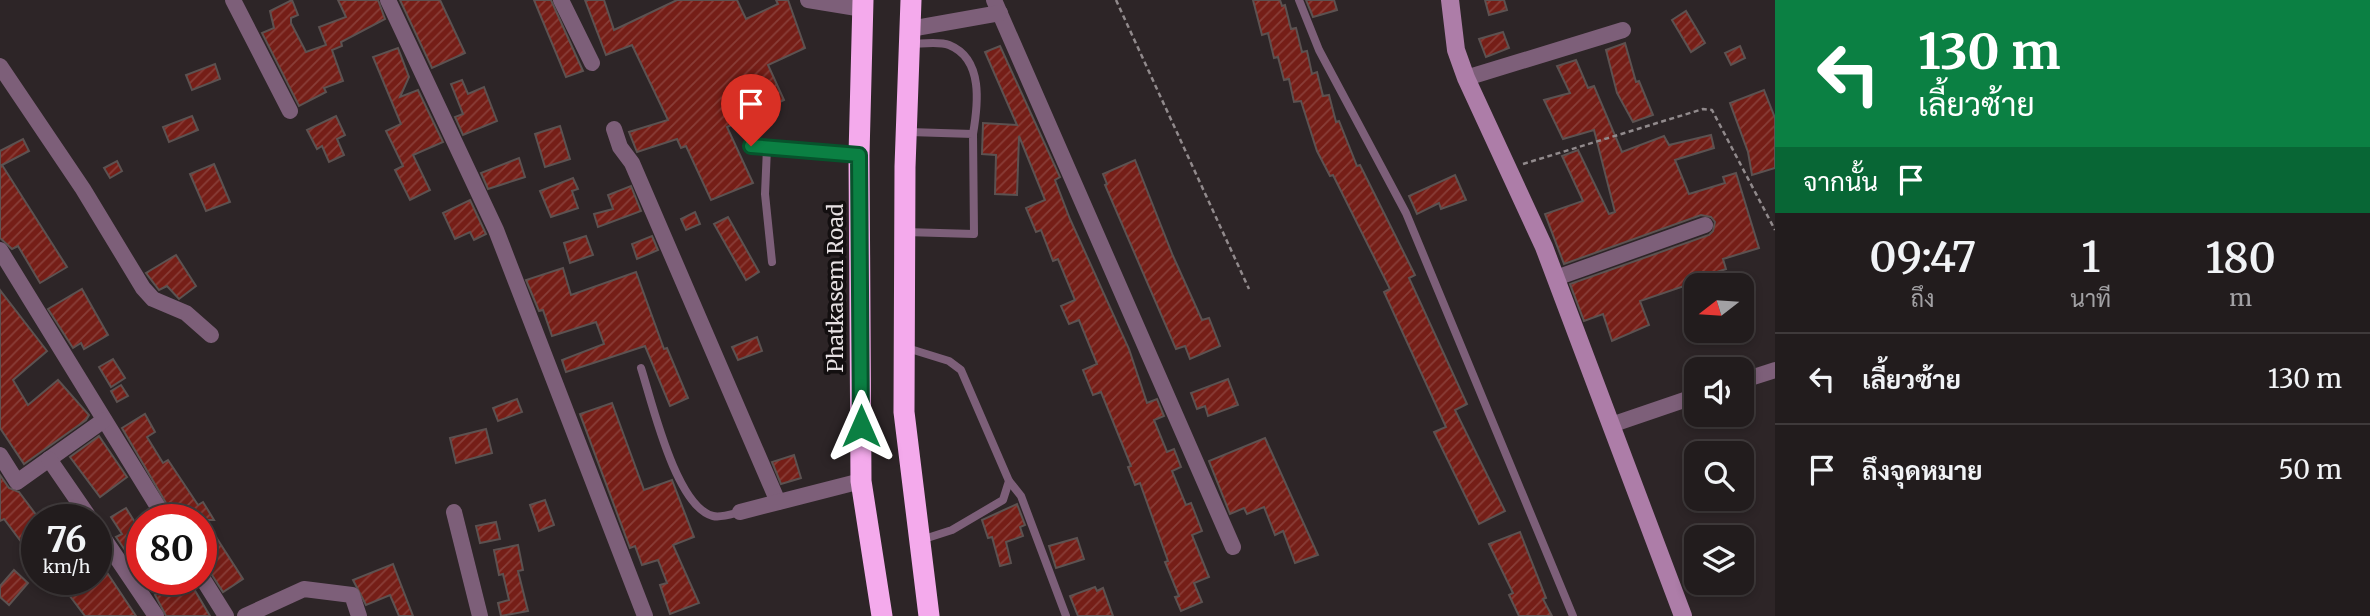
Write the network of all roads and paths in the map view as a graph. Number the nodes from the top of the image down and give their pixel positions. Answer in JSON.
{"nodes":[{"id":1,"x":233,"y":0,"type":"edge"},
{"id":2,"x":387,"y":0,"type":"edge"},
{"id":3,"x":561,"y":0,"type":"edge"},
{"id":4,"x":911,"y":0,"type":"edge"},
{"id":5,"x":1116,"y":0,"type":"edge"},
{"id":6,"x":1299,"y":0,"type":"edge"},
{"id":7,"x":1450,"y":0,"type":"edge"},
{"id":8,"x":814,"y":1,"type":"edge"},
{"id":9,"x":863,"y":4,"type":"edge"},
{"id":10,"x":997,"y":7,"type":"edge"},
{"id":11,"x":1623,"y":30,"type":"dead end"},
{"id":12,"x":910,"y":37,"type":"junction"},
{"id":13,"x":593,"y":63,"type":"dead end"},
{"id":14,"x":0,"y":66,"type":"edge"},
{"id":15,"x":1466,"y":78,"type":"junction"},
{"id":16,"x":290,"y":111,"type":"dead end"},
{"id":17,"x":614,"y":129,"type":"dead end"},
{"id":18,"x":906,"y":132,"type":"junction"},
{"id":19,"x":972,"y":134,"type":"junction"},
{"id":20,"x":751,"y":146,"type":"dead end"},
{"id":21,"x":767,"y":148,"type":"junction"},
{"id":22,"x":859,"y":155,"type":"junction"},
{"id":23,"x":1506,"y":170,"type":"junction"},
{"id":24,"x":1705,"y":225,"type":"dead end"},
{"id":25,"x":1775,"y":230,"type":"edge"},
{"id":26,"x":905,"y":232,"type":"junction"},
{"id":27,"x":0,"y":250,"type":"edge"},
{"id":28,"x":772,"y":262,"type":"dead end"},
{"id":29,"x":1556,"y":278,"type":"junction"},
{"id":30,"x":1249,"y":289,"type":"dead end"},
{"id":31,"x":211,"y":335,"type":"dead end"},
{"id":32,"x":904,"y":347,"type":"junction"},
{"id":33,"x":641,"y":368,"type":"dead end"},
{"id":34,"x":1775,"y":370,"type":"edge"},
{"id":35,"x":1754,"y":377,"type":"edge"},
{"id":36,"x":1684,"y":401,"type":"edge"},
{"id":37,"x":104,"y":420,"type":"junction"},
{"id":38,"x":1611,"y":425,"type":"junction"},
{"id":39,"x":0,"y":455,"type":"edge"},
{"id":40,"x":49,"y":459,"type":"junction"},
{"id":41,"x":861,"y":481,"type":"junction"},
{"id":42,"x":1009,"y":481,"type":"junction"},
{"id":43,"x":778,"y":502,"type":"junction"},
{"id":44,"x":80,"y":504,"type":"edge"},
{"id":45,"x":156,"y":504,"type":"edge"},
{"id":46,"x":454,"y":512,"type":"dead end"},
{"id":47,"x":740,"y":512,"type":"joint"},
{"id":48,"x":920,"y":541,"type":"junction"},
{"id":49,"x":1233,"y":547,"type":"dead end"},
{"id":50,"x":112,"y":551,"type":"edge"},
{"id":51,"x":213,"y":595,"type":"edge"},
{"id":52,"x":156,"y":616,"type":"edge"},
{"id":53,"x":226,"y":616,"type":"edge"},
{"id":54,"x":245,"y":616,"type":"edge"},
{"id":55,"x":359,"y":616,"type":"edge"},
{"id":56,"x":480,"y":616,"type":"edge"},
{"id":57,"x":645,"y":616,"type":"edge"},
{"id":58,"x":882,"y":616,"type":"edge"},
{"id":59,"x":929,"y":616,"type":"edge"},
{"id":60,"x":1066,"y":616,"type":"edge"},
{"id":61,"x":1573,"y":616,"type":"edge"},
{"id":62,"x":1683,"y":616,"type":"edge"}],
"edges":[{"from":1,"to":16,"type":"street"},
{"from":2,"to":57,"type":"street"},
{"from":3,"to":13,"type":"street"},
{"from":4,"to":12,"type":"highway"},
{"from":5,"to":30,"type":"path"},
{"from":6,"to":61,"type":"lane"},
{"from":7,"to":15,"type":"street"},
{"from":8,"to":9,"type":"street"},
{"from":9,"to":22,"type":"highway","name":"Phatkasem Road"},
{"from":10,"to":12,"type":"street"},
{"from":10,"to":49,"type":"street"},
{"from":11,"to":15,"type":"street"},
{"from":12,"to":18,"type":"highway"},
{"from":12,"to":19,"type":"lane"},
{"from":14,"to":31,"type":"street"},
{"from":15,"to":23,"type":"street"},
{"from":17,"to":43,"type":"street"},
{"from":18,"to":19,"type":"lane"},
{"from":18,"to":26,"type":"highway"},
{"from":19,"to":26,"type":"lane"},
{"from":20,"to":21,"type":"lane"},
{"from":21,"to":22,"type":"lane"},
{"from":21,"to":28,"type":"lane"},
{"from":22,"to":41,"type":"highway","name":"Phatkasem Road"},
{"from":23,"to":25,"type":"path"},
{"from":23,"to":29,"type":"street"},
{"from":24,"to":29,"type":"street"},
{"from":26,"to":32,"type":"highway"},
{"from":27,"to":37,"type":"street"},
{"from":29,"to":38,"type":"street"},
{"from":32,"to":42,"type":"lane"},
{"from":32,"to":48,"type":"highway"},
{"from":33,"to":47,"type":"lane"},
{"from":34,"to":35,"type":"street"},
{"from":36,"to":38,"type":"street"},
{"from":37,"to":40,"type":"street"},
{"from":37,"to":45,"type":"street"},
{"from":38,"to":62,"type":"street"},
{"from":39,"to":40,"type":"street"},
{"from":40,"to":44,"type":"street"},
{"from":41,"to":43,"type":"street"},
{"from":41,"to":58,"type":"highway","name":"Phatkasem Road"},
{"from":42,"to":48,"type":"lane"},
{"from":42,"to":60,"type":"lane"},
{"from":43,"to":47,"type":"street"},
{"from":46,"to":56,"type":"street"},
{"from":48,"to":59,"type":"highway"},
{"from":50,"to":52,"type":"street"},
{"from":51,"to":53,"type":"street"},
{"from":54,"to":55,"type":"street"}]}
